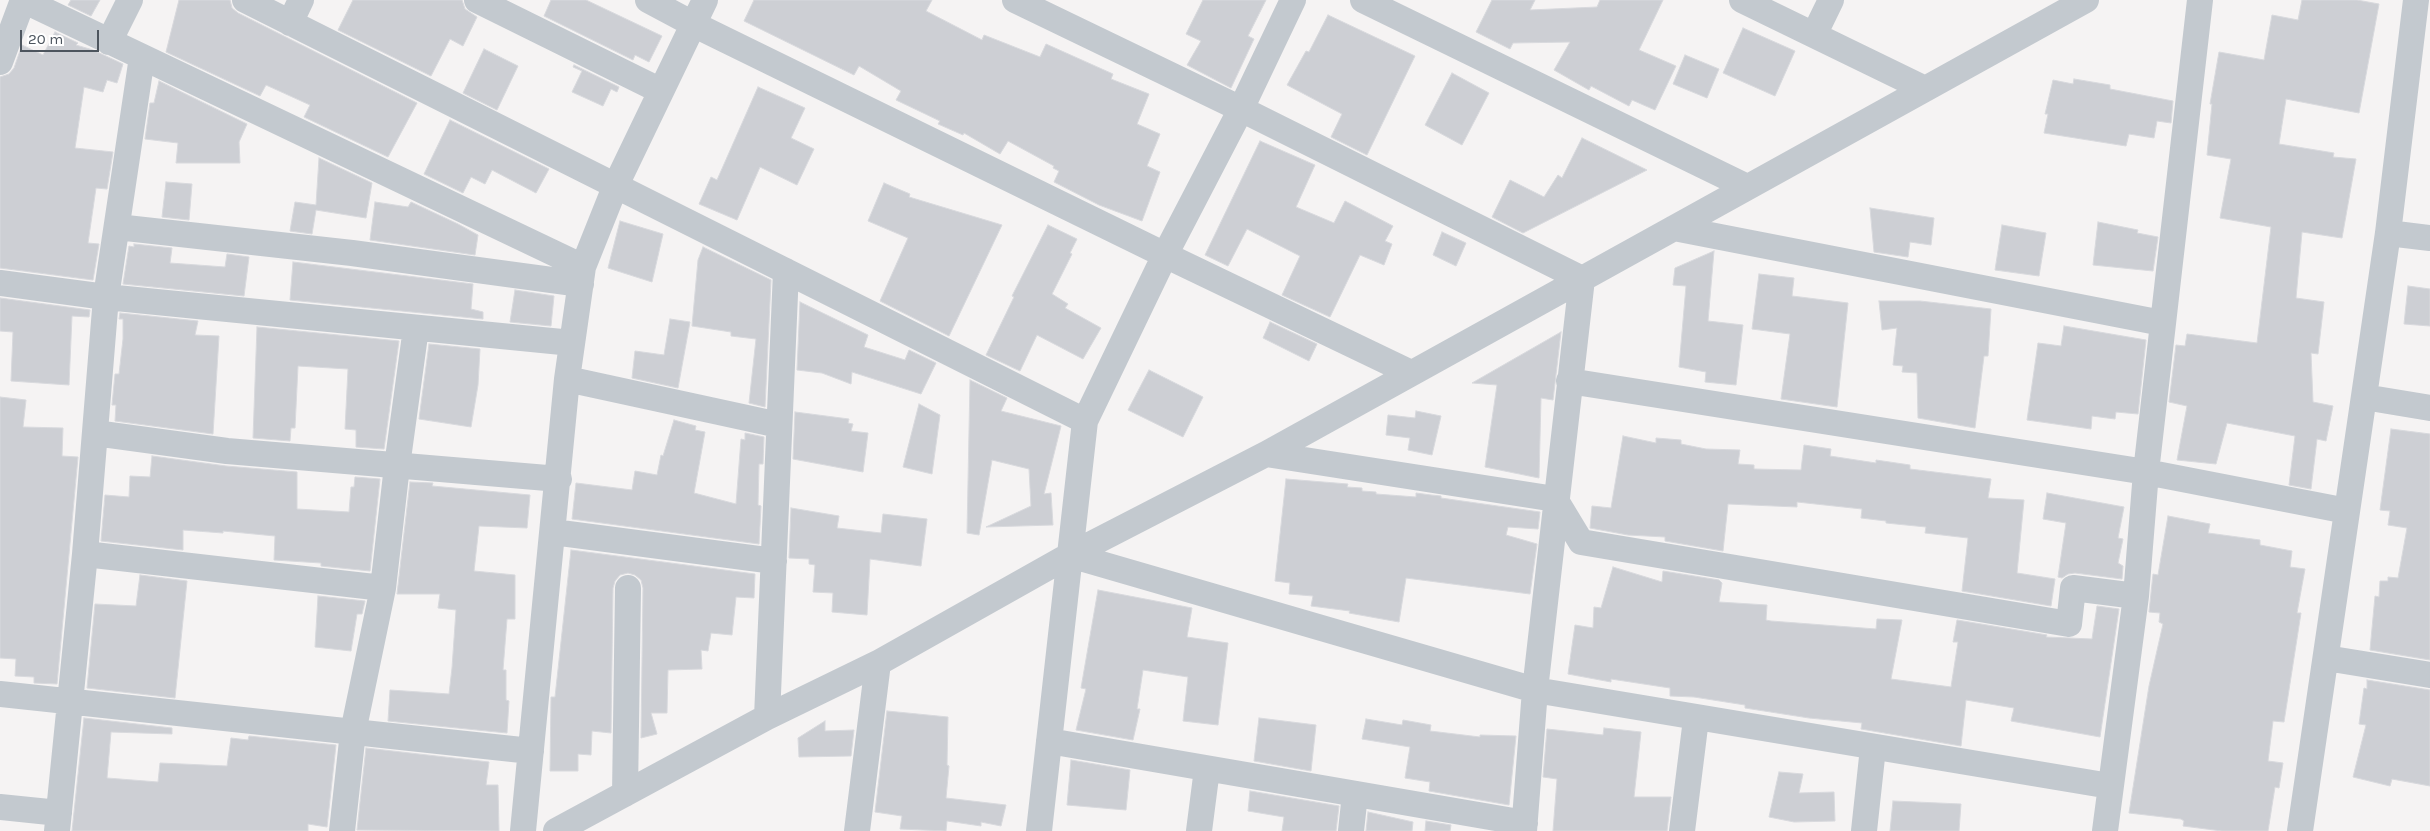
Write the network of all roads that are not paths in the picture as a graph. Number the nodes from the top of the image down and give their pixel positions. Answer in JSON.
{"nodes":[{"id":1,"x":23,"y":0,"type":"edge"},
{"id":2,"x":130,"y":0,"type":"edge"},
{"id":3,"x":245,"y":0,"type":"edge"},
{"id":4,"x":477,"y":0,"type":"edge"},
{"id":5,"x":648,"y":0,"type":"edge"},
{"id":6,"x":705,"y":0,"type":"edge"},
{"id":7,"x":1015,"y":0,"type":"edge"},
{"id":8,"x":1294,"y":0,"type":"edge"},
{"id":9,"x":1363,"y":0,"type":"edge"},
{"id":10,"x":1742,"y":0,"type":"edge"},
{"id":11,"x":1832,"y":0,"type":"edge"},
{"id":12,"x":2200,"y":0,"type":"edge"},
{"id":13,"x":2416,"y":0,"type":"edge"},
{"id":14,"x":2080,"y":1,"type":"edge"},
{"id":15,"x":296,"y":11,"type":"edge"},
{"id":16,"x":693,"y":24,"type":"junction"},
{"id":17,"x":1814,"y":35,"type":"junction"},
{"id":18,"x":109,"y":42,"type":"junction"},
{"id":19,"x":142,"y":57,"type":"junction"},
{"id":20,"x":0,"y":62,"type":"edge"},
{"id":21,"x":1925,"y":89,"type":"junction"},
{"id":22,"x":661,"y":91,"type":"junction"},
{"id":23,"x":1241,"y":109,"type":"junction"},
{"id":24,"x":615,"y":187,"type":"junction"},
{"id":25,"x":1746,"y":187,"type":"junction"},
{"id":26,"x":117,"y":227,"type":"junction"},
{"id":27,"x":1674,"y":228,"type":"junction"},
{"id":28,"x":2388,"y":233,"type":"junction"},
{"id":29,"x":2430,"y":238,"type":"edge"},
{"id":30,"x":1165,"y":255,"type":"junction"},
{"id":31,"x":786,"y":271,"type":"junction"},
{"id":32,"x":582,"y":276,"type":"junction"},
{"id":33,"x":1582,"y":279,"type":"junction"},
{"id":34,"x":0,"y":283,"type":"edge"},
{"id":35,"x":106,"y":297,"type":"junction"},
{"id":36,"x":2162,"y":323,"type":"junction"},
{"id":37,"x":416,"y":328,"type":"junction"},
{"id":38,"x":572,"y":343,"type":"junction"},
{"id":39,"x":1411,"y":373,"type":"junction"},
{"id":40,"x":567,"y":379,"type":"junction"},
{"id":41,"x":1570,"y":381,"type":"junction"},
{"id":42,"x":2364,"y":397,"type":"junction"},
{"id":43,"x":2430,"y":408,"type":"edge"},
{"id":44,"x":1085,"y":421,"type":"junction"},
{"id":45,"x":779,"y":425,"type":"junction"},
{"id":46,"x":96,"y":433,"type":"junction"},
{"id":47,"x":1266,"y":454,"type":"junction"},
{"id":48,"x":397,"y":466,"type":"junction"},
{"id":49,"x":2146,"y":472,"type":"junction"},
{"id":50,"x":558,"y":479,"type":"junction"},
{"id":51,"x":1556,"y":499,"type":"junction"},
{"id":52,"x":2347,"y":511,"type":"junction"},
{"id":53,"x":554,"y":532,"type":"junction"},
{"id":54,"x":85,"y":554,"type":"junction"},
{"id":55,"x":1070,"y":555,"type":"junction"},
{"id":56,"x":774,"y":560,"type":"junction"},
{"id":57,"x":383,"y":588,"type":"junction"},
{"id":58,"x":628,"y":588,"type":"dead end"},
{"id":59,"x":2136,"y":596,"type":"junction"},
{"id":60,"x":2326,"y":658,"type":"junction"},
{"id":61,"x":878,"y":663,"type":"junction"},
{"id":62,"x":2430,"y":675,"type":"edge"},
{"id":63,"x":1535,"y":690,"type":"junction"},
{"id":64,"x":0,"y":694,"type":"edge"},
{"id":65,"x":70,"y":701,"type":"junction"},
{"id":66,"x":767,"y":717,"type":"junction"},
{"id":67,"x":1696,"y":719,"type":"junction"},
{"id":68,"x":353,"y":732,"type":"junction"},
{"id":69,"x":1049,"y":741,"type":"junction"},
{"id":70,"x":1873,"y":748,"type":"junction"},
{"id":71,"x":531,"y":751,"type":"junction"},
{"id":72,"x":1207,"y":769,"type":"junction"},
{"id":73,"x":2110,"y":786,"type":"junction"},
{"id":74,"x":625,"y":794,"type":"junction"},
{"id":75,"x":1355,"y":794,"type":"junction"},
{"id":76,"x":0,"y":806,"type":"edge"},
{"id":77,"x":58,"y":822,"type":"edge"},
{"id":78,"x":1525,"y":827,"type":"edge"},
{"id":79,"x":342,"y":831,"type":"edge"},
{"id":80,"x":523,"y":831,"type":"edge"},
{"id":81,"x":556,"y":831,"type":"edge"},
{"id":82,"x":857,"y":831,"type":"edge"},
{"id":83,"x":1039,"y":831,"type":"edge"},
{"id":84,"x":1199,"y":831,"type":"edge"},
{"id":85,"x":1351,"y":831,"type":"edge"},
{"id":86,"x":1682,"y":831,"type":"edge"},
{"id":87,"x":1864,"y":831,"type":"edge"},
{"id":88,"x":2105,"y":831,"type":"edge"},
{"id":89,"x":2300,"y":831,"type":"edge"}],
"edges":[{"from":1,"to":18,"type":"street"},
{"from":1,"to":20,"type":"street"},
{"from":2,"to":18,"type":"street"},
{"from":3,"to":15,"type":"street"},
{"from":4,"to":22,"type":"street"},
{"from":5,"to":16,"type":"street"},
{"from":6,"to":16,"type":"street"},
{"from":7,"to":23,"type":"street"},
{"from":8,"to":23,"type":"street"},
{"from":9,"to":25,"type":"street"},
{"from":10,"to":17,"type":"street"},
{"from":11,"to":17,"type":"street"},
{"from":12,"to":36,"type":"street"},
{"from":13,"to":28,"type":"street"},
{"from":14,"to":21,"type":"street"},
{"from":15,"to":24,"type":"street"},
{"from":16,"to":22,"type":"street"},
{"from":16,"to":30,"type":"street"},
{"from":17,"to":21,"type":"street"},
{"from":18,"to":19,"type":"street"},
{"from":19,"to":26,"type":"street"},
{"from":19,"to":32,"type":"street"},
{"from":21,"to":25,"type":"street"},
{"from":22,"to":24,"type":"street"},
{"from":23,"to":30,"type":"street"},
{"from":23,"to":33,"type":"street"},
{"from":24,"to":31,"type":"street"},
{"from":24,"to":32,"type":"street"},
{"from":25,"to":27,"type":"street"},
{"from":26,"to":32,"type":"street"},
{"from":26,"to":35,"type":"street"},
{"from":27,"to":33,"type":"street"},
{"from":27,"to":36,"type":"street"},
{"from":28,"to":29,"type":"street"},
{"from":28,"to":42,"type":"street"},
{"from":30,"to":39,"type":"street"},
{"from":30,"to":44,"type":"street"},
{"from":31,"to":44,"type":"street"},
{"from":31,"to":45,"type":"street"},
{"from":32,"to":38,"type":"street"},
{"from":33,"to":39,"type":"street"},
{"from":33,"to":41,"type":"street"},
{"from":34,"to":35,"type":"street"},
{"from":35,"to":37,"type":"street"},
{"from":35,"to":46,"type":"street"},
{"from":36,"to":49,"type":"street"},
{"from":37,"to":38,"type":"street"},
{"from":37,"to":48,"type":"street"},
{"from":38,"to":40,"type":"street"},
{"from":39,"to":47,"type":"street"},
{"from":40,"to":45,"type":"street"},
{"from":40,"to":50,"type":"street"},
{"from":41,"to":49,"type":"street"},
{"from":41,"to":51,"type":"street"},
{"from":42,"to":43,"type":"street"},
{"from":42,"to":52,"type":"street"},
{"from":44,"to":55,"type":"street"},
{"from":45,"to":56,"type":"street"},
{"from":46,"to":48,"type":"street"},
{"from":46,"to":54,"type":"street"},
{"from":47,"to":51,"type":"street"},
{"from":47,"to":55,"type":"street"},
{"from":48,"to":50,"type":"street"},
{"from":48,"to":57,"type":"street"},
{"from":49,"to":52,"type":"street"},
{"from":49,"to":59,"type":"street"},
{"from":50,"to":53,"type":"street"},
{"from":51,"to":59,"type":"street"},
{"from":51,"to":63,"type":"street"},
{"from":52,"to":60,"type":"street"},
{"from":53,"to":56,"type":"street"},
{"from":53,"to":71,"type":"street"},
{"from":54,"to":57,"type":"street"},
{"from":54,"to":65,"type":"street"},
{"from":55,"to":61,"type":"street"},
{"from":55,"to":63,"type":"street"},
{"from":55,"to":69,"type":"street"},
{"from":56,"to":66,"type":"street"},
{"from":57,"to":68,"type":"street"},
{"from":58,"to":74,"type":"street"},
{"from":59,"to":73,"type":"street"},
{"from":60,"to":62,"type":"street"},
{"from":60,"to":89,"type":"street"},
{"from":61,"to":66,"type":"street"},
{"from":61,"to":82,"type":"street"},
{"from":63,"to":67,"type":"street"},
{"from":63,"to":78,"type":"street"},
{"from":64,"to":65,"type":"street"},
{"from":65,"to":68,"type":"street"},
{"from":65,"to":77,"type":"street"},
{"from":66,"to":74,"type":"street"},
{"from":67,"to":70,"type":"street"},
{"from":67,"to":86,"type":"street"},
{"from":68,"to":71,"type":"street"},
{"from":68,"to":79,"type":"street"},
{"from":69,"to":72,"type":"street"},
{"from":69,"to":83,"type":"street"},
{"from":70,"to":73,"type":"street"},
{"from":70,"to":87,"type":"street"},
{"from":71,"to":80,"type":"street"},
{"from":72,"to":75,"type":"street"},
{"from":72,"to":84,"type":"street"},
{"from":73,"to":88,"type":"street"},
{"from":74,"to":81,"type":"street"},
{"from":75,"to":78,"type":"street"},
{"from":75,"to":85,"type":"street"},
{"from":76,"to":77,"type":"street"}]}
